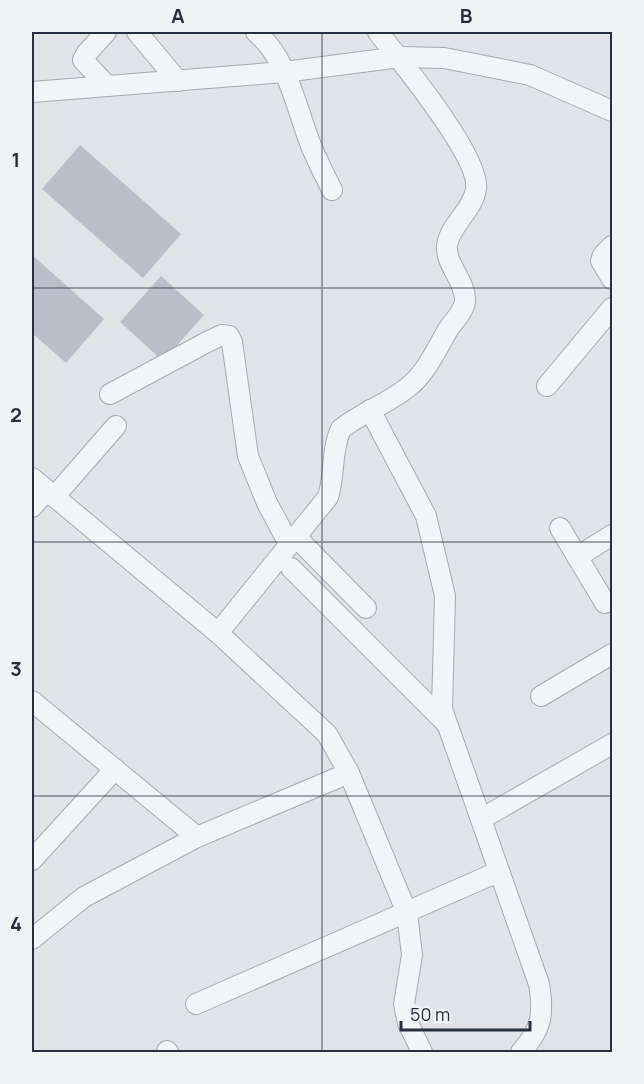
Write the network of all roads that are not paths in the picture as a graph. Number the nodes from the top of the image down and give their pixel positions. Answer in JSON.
{"nodes":[{"id":1,"x":106,"y":32,"type":"edge"},
{"id":2,"x":137,"y":32,"type":"edge"},
{"id":3,"x":256,"y":32,"type":"edge"},
{"id":4,"x":378,"y":32,"type":"edge"},
{"id":5,"x":400,"y":57,"type":"junction"},
{"id":6,"x":284,"y":72,"type":"junction"},
{"id":7,"x":178,"y":81,"type":"junction"},
{"id":8,"x":107,"y":86,"type":"junction"},
{"id":9,"x":32,"y":92,"type":"edge"},
{"id":10,"x":612,"y":111,"type":"edge"},
{"id":11,"x":332,"y":190,"type":"dead end"},
{"id":12,"x":612,"y":246,"type":"edge"},
{"id":13,"x":612,"y":279,"type":"edge"},
{"id":14,"x":612,"y":308,"type":"edge"},
{"id":15,"x":547,"y":386,"type":"dead end"},
{"id":16,"x":110,"y":394,"type":"dead end"},
{"id":17,"x":370,"y":410,"type":"junction"},
{"id":18,"x":116,"y":426,"type":"dead end"},
{"id":19,"x":44,"y":489,"type":"edge"},
{"id":20,"x":32,"y":507,"type":"edge"},
{"id":21,"x":560,"y":528,"type":"dead end"},
{"id":22,"x":612,"y":535,"type":"edge"},
{"id":23,"x":293,"y":541,"type":"junction"},
{"id":24,"x":577,"y":557,"type":"junction"},
{"id":25,"x":291,"y":568,"type":"dead end"},
{"id":26,"x":605,"y":603,"type":"dead end"},
{"id":27,"x":366,"y":608,"type":"dead end"},
{"id":28,"x":218,"y":633,"type":"junction"},
{"id":29,"x":612,"y":654,"type":"edge"},
{"id":30,"x":541,"y":696,"type":"dead end"},
{"id":31,"x":32,"y":701,"type":"edge"},
{"id":32,"x":446,"y":723,"type":"junction"},
{"id":33,"x":612,"y":744,"type":"edge"},
{"id":34,"x":114,"y":769,"type":"junction"},
{"id":35,"x":348,"y":772,"type":"junction"},
{"id":36,"x":481,"y":819,"type":"junction"},
{"id":37,"x":197,"y":837,"type":"junction"},
{"id":38,"x":32,"y":860,"type":"edge"},
{"id":39,"x":498,"y":872,"type":"junction"},
{"id":40,"x":407,"y":913,"type":"junction"},
{"id":41,"x":32,"y":939,"type":"edge"},
{"id":42,"x":196,"y":1004,"type":"dead end"},
{"id":43,"x":422,"y":1053,"type":"edge"},
{"id":44,"x":521,"y":1053,"type":"edge"}],
"edges":[{"from":1,"to":8,"type":"street"},
{"from":2,"to":7,"type":"street"},
{"from":3,"to":6,"type":"street"},
{"from":4,"to":5,"type":"street"},
{"from":5,"to":6,"type":"street"},
{"from":5,"to":10,"type":"street"},
{"from":5,"to":17,"type":"street"},
{"from":6,"to":7,"type":"street"},
{"from":6,"to":11,"type":"street"},
{"from":7,"to":8,"type":"street"},
{"from":8,"to":9,"type":"street"},
{"from":12,"to":13,"type":"street"},
{"from":14,"to":15,"type":"street"},
{"from":16,"to":23,"type":"street"},
{"from":17,"to":23,"type":"street"},
{"from":17,"to":32,"type":"street"},
{"from":18,"to":19,"type":"street"},
{"from":19,"to":20,"type":"street"},
{"from":19,"to":28,"type":"street"},
{"from":21,"to":24,"type":"street"},
{"from":22,"to":24,"type":"street"},
{"from":23,"to":27,"type":"street"},
{"from":23,"to":28,"type":"street"},
{"from":24,"to":26,"type":"street"},
{"from":25,"to":32,"type":"street"},
{"from":28,"to":35,"type":"street"},
{"from":29,"to":30,"type":"street"},
{"from":31,"to":34,"type":"street"},
{"from":32,"to":36,"type":"street"},
{"from":33,"to":36,"type":"street"},
{"from":34,"to":37,"type":"street"},
{"from":34,"to":38,"type":"street"},
{"from":35,"to":37,"type":"street"},
{"from":35,"to":40,"type":"street"},
{"from":36,"to":39,"type":"street"},
{"from":37,"to":41,"type":"street"},
{"from":39,"to":40,"type":"street"},
{"from":39,"to":44,"type":"street"},
{"from":40,"to":42,"type":"street"},
{"from":40,"to":43,"type":"street"}]}
